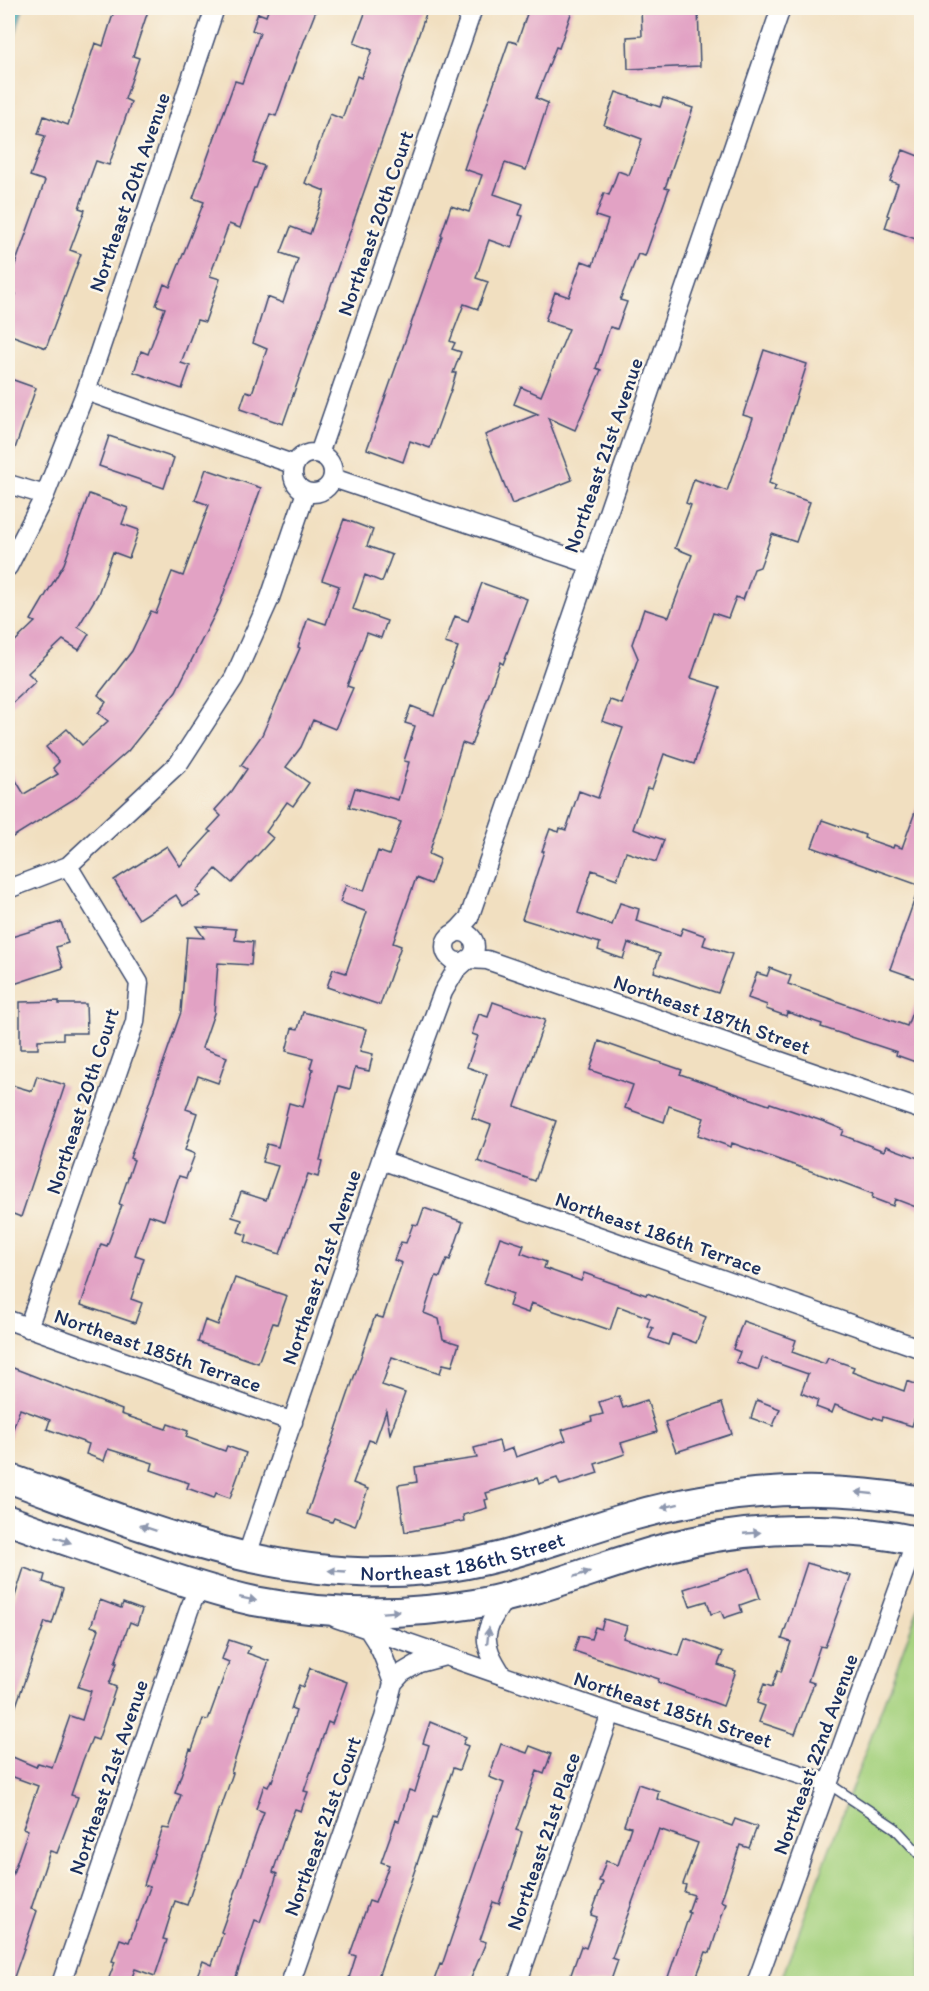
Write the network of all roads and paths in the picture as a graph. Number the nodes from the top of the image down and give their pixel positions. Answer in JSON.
{"nodes":[{"id":1,"x":216,"y":8,"type":"edge"},
{"id":2,"x":474,"y":8,"type":"edge"},
{"id":3,"x":781,"y":8,"type":"edge"},
{"id":4,"x":86,"y":391,"type":"junction"},
{"id":5,"x":319,"y":454,"type":"junction"},
{"id":6,"x":295,"y":465,"type":"junction"},
{"id":7,"x":333,"y":478,"type":"junction"},
{"id":8,"x":8,"y":484,"type":"edge"},
{"id":9,"x":306,"y":492,"type":"junction"},
{"id":10,"x":45,"y":495,"type":"junction"},
{"id":11,"x":590,"y":564,"type":"junction"},
{"id":12,"x":8,"y":567,"type":"edge"},
{"id":13,"x":68,"y":867,"type":"junction"},
{"id":14,"x":8,"y":889,"type":"edge"},
{"id":15,"x":469,"y":918,"type":"junction"},
{"id":16,"x":452,"y":935,"type":"junction"},
{"id":17,"x":471,"y":951,"type":"junction"},
{"id":18,"x":446,"y":952,"type":"junction"},
{"id":19,"x":443,"y":992,"type":"junction"},
{"id":20,"x":921,"y":1110,"type":"edge"},
{"id":21,"x":381,"y":1160,"type":"junction"},
{"id":22,"x":8,"y":1320,"type":"edge"},
{"id":23,"x":28,"y":1328,"type":"junction"},
{"id":24,"x":921,"y":1349,"type":"edge"},
{"id":25,"x":293,"y":1422,"type":"junction"},
{"id":26,"x":8,"y":1478,"type":"edge"},
{"id":27,"x":921,"y":1501,"type":"edge"},
{"id":28,"x":8,"y":1520,"type":"edge"},
{"id":29,"x":919,"y":1541,"type":"edge"},
{"id":30,"x":246,"y":1558,"type":"junction"},
{"id":31,"x":153,"y":1571,"type":"junction"},
{"id":32,"x":199,"y":1586,"type":"junction"},
{"id":33,"x":506,"y":1597,"type":"junction"},
{"id":34,"x":312,"y":1610,"type":"junction"},
{"id":35,"x":368,"y":1629,"type":"junction"},
{"id":36,"x":445,"y":1656,"type":"junction"},
{"id":37,"x":503,"y":1676,"type":"junction"},
{"id":38,"x":393,"y":1683,"type":"junction"},
{"id":39,"x":611,"y":1713,"type":"junction"},
{"id":40,"x":829,"y":1784,"type":"junction"},
{"id":41,"x":921,"y":1857,"type":"edge"},
{"id":42,"x":62,"y":1983,"type":"edge"},
{"id":43,"x":290,"y":1983,"type":"edge"},
{"id":44,"x":517,"y":1983,"type":"edge"},
{"id":45,"x":756,"y":1983,"type":"edge"}],
"edges":[{"from":1,"to":4,"type":"street","name":"Northeast 20th Avenue"},
{"from":2,"to":5,"type":"street","name":"Northeast 20th Court"},
{"from":3,"to":11,"type":"street","name":"Northeast 21st Avenue"},
{"from":4,"to":6,"type":"street"},
{"from":4,"to":10,"type":"street","name":"Northeast 20th Avenue"},
{"from":5,"to":6,"type":"street"},
{"from":5,"to":7,"type":"street"},
{"from":6,"to":9,"type":"street"},
{"from":7,"to":9,"type":"street"},
{"from":7,"to":11,"type":"street"},
{"from":8,"to":10,"type":"street"},
{"from":9,"to":13,"type":"street"},
{"from":10,"to":12,"type":"street","name":"Northeast 20th Avenue"},
{"from":11,"to":15,"type":"street","name":"Northeast 21st Avenue"},
{"from":13,"to":14,"type":"street"},
{"from":13,"to":23,"type":"street","name":"Northeast 20th Court"},
{"from":15,"to":16,"type":"street","name":"Northeast 21st Avenue"},
{"from":15,"to":17,"type":"street","name":"Northeast 21st Avenue"},
{"from":16,"to":17,"type":"street"},
{"from":16,"to":18,"type":"street"},
{"from":17,"to":18,"type":"street"},
{"from":17,"to":19,"type":"street","name":"Northeast 21st Avenue"},
{"from":17,"to":20,"type":"street","name":"Northeast 187th Street"},
{"from":18,"to":19,"type":"street","name":"Northeast 21st Avenue"},
{"from":19,"to":21,"type":"street","name":"Northeast 21st Avenue"},
{"from":21,"to":24,"type":"street","name":"Northeast 186th Terrace"},
{"from":21,"to":25,"type":"street","name":"Northeast 21st Avenue"},
{"from":22,"to":23,"type":"street","name":"Northeast 185th Terrace"},
{"from":23,"to":25,"type":"street","name":"Northeast 185th Terrace"},
{"from":25,"to":30,"type":"street","name":"Northeast 21st Avenue"},
{"from":30,"to":26,"type":"main road","name":"Northeast 186th Street","one_way":true},
{"from":27,"to":30,"type":"main road","name":"Northeast 186th Street","one_way":true},
{"from":28,"to":31,"type":"main road","name":"Northeast 186th Street","one_way":true},
{"from":33,"to":29,"type":"main road","name":"Northeast 186th Street","one_way":true},
{"from":29,"to":40,"type":"street","name":"Northeast 22nd Avenue"},
{"from":30,"to":31,"type":"main road"},
{"from":31,"to":32,"type":"main road","name":"Northeast 186th Street"},
{"from":32,"to":34,"type":"main road","name":"Northeast 186th Street","one_way":true},
{"from":32,"to":42,"type":"street","name":"Northeast 21st Avenue"},
{"from":34,"to":33,"type":"main road","name":"Northeast 186th Street","one_way":true},
{"from":37,"to":33,"type":"street","one_way":true},
{"from":34,"to":35,"type":"street","name":"Northeast 185th Street"},
{"from":35,"to":36,"type":"street","name":"Northeast 185th Street"},
{"from":35,"to":38,"type":"street"},
{"from":36,"to":37,"type":"street","name":"Northeast 185th Street"},
{"from":36,"to":38,"type":"street"},
{"from":37,"to":39,"type":"street","name":"Northeast 185th Street"},
{"from":38,"to":43,"type":"street","name":"Northeast 21st Court"},
{"from":39,"to":40,"type":"street","name":"Northeast 185th Street"},
{"from":39,"to":44,"type":"street","name":"Northeast 21st Place"},
{"from":40,"to":41,"type":"lane"},
{"from":40,"to":45,"type":"street","name":"Northeast 22nd Avenue"}]}
